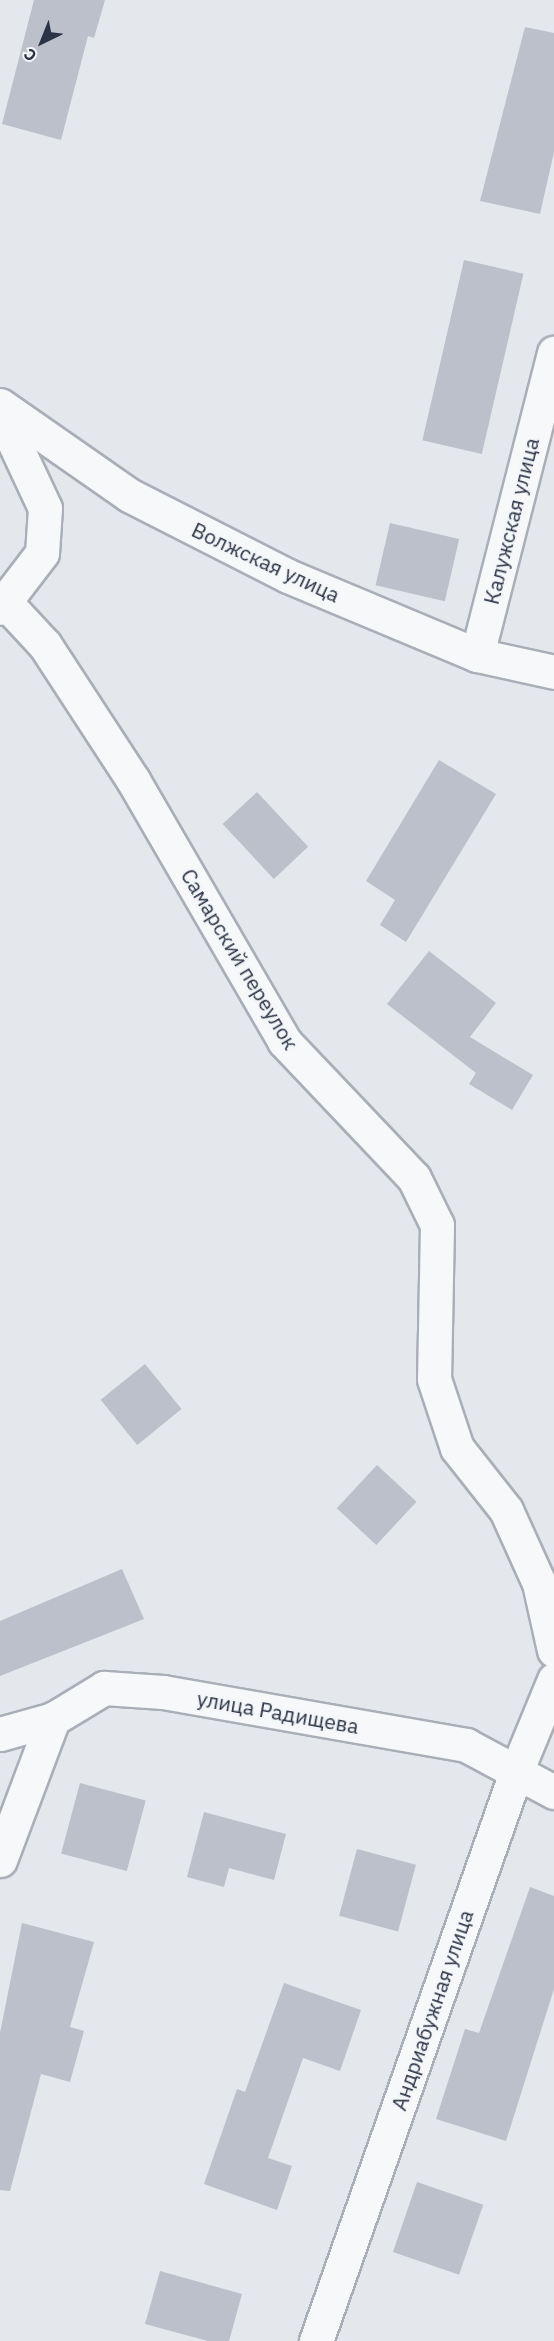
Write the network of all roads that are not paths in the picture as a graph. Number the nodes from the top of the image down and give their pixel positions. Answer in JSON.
{"nodes":[{"id":1,"x":554,"y":353,"type":"edge"},
{"id":2,"x":0,"y":405,"type":"edge"},
{"id":3,"x":0,"y":412,"type":"edge"},
{"id":4,"x":2,"y":605,"type":"edge"},
{"id":5,"x":477,"y":655,"type":"junction"},
{"id":6,"x":554,"y":672,"type":"edge"},
{"id":7,"x":554,"y":1650,"type":"edge"},
{"id":8,"x":554,"y":1680,"type":"edge"},
{"id":9,"x":53,"y":1719,"type":"junction"},
{"id":10,"x":0,"y":1734,"type":"edge"},
{"id":11,"x":516,"y":1772,"type":"junction"},
{"id":12,"x":554,"y":1792,"type":"edge"},
{"id":13,"x":0,"y":1860,"type":"edge"},
{"id":14,"x":316,"y":2341,"type":"edge"}],
"edges":[{"from":1,"to":5,"type":"street","name":"Калужская улица"},
{"from":2,"to":5,"type":"street","name":"Волжская улица"},
{"from":3,"to":4,"type":"street"},
{"from":4,"to":7,"type":"street","name":"Самарский переулок"},
{"from":5,"to":6,"type":"street","name":"Волжская улица"},
{"from":8,"to":11,"type":"street","name":"Андриабужная улица"},
{"from":9,"to":10,"type":"street","name":"улица Радищева"},
{"from":9,"to":11,"type":"street","name":"улица Радищева"},
{"from":9,"to":13,"type":"street"},
{"from":11,"to":12,"type":"street","name":"улица Радищева"},
{"from":11,"to":14,"type":"street","name":"Андриабужная улица"}]}
